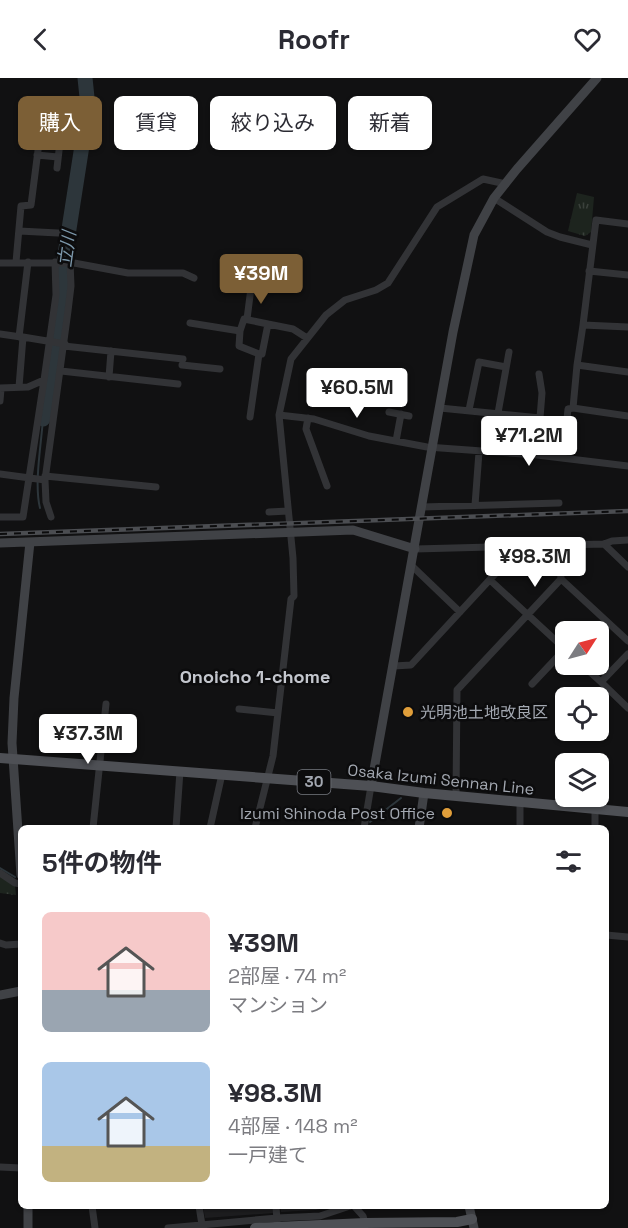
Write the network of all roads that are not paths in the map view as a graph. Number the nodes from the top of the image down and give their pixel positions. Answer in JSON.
{"nodes":[{"id":1,"x":597,"y":78,"type":"edge"},
{"id":2,"x":38,"y":150,"type":"edge"},
{"id":3,"x":59,"y":150,"type":"edge"},
{"id":4,"x":37,"y":155,"type":"junction"},
{"id":5,"x":58,"y":157,"type":"junction"},
{"id":6,"x":57,"y":168,"type":"dead end"},
{"id":7,"x":506,"y":184,"type":"junction"},
{"id":8,"x":494,"y":198,"type":"junction"},
{"id":9,"x":628,"y":224,"type":"edge"},
{"id":10,"x":19,"y":231,"type":"junction"},
{"id":11,"x":58,"y":233,"type":"dead end"},
{"id":12,"x":592,"y":245,"type":"junction"},
{"id":13,"x":0,"y":262,"type":"edge"},
{"id":14,"x":16,"y":262,"type":"junction"},
{"id":15,"x":28,"y":262,"type":"junction"},
{"id":16,"x":57,"y":262,"type":"junction"},
{"id":17,"x":70,"y":262,"type":"junction"},
{"id":18,"x":589,"y":271,"type":"junction"},
{"id":19,"x":628,"y":275,"type":"edge"},
{"id":20,"x":194,"y":278,"type":"dead end"},
{"id":21,"x":251,"y":288,"type":"dead end"},
{"id":22,"x":247,"y":320,"type":"junction"},
{"id":23,"x":190,"y":323,"type":"dead end"},
{"id":24,"x":268,"y":324,"type":"junction"},
{"id":25,"x":583,"y":324,"type":"junction"},
{"id":26,"x":628,"y":327,"type":"edge"},
{"id":27,"x":240,"y":331,"type":"junction"},
{"id":28,"x":0,"y":334,"type":"edge"},
{"id":29,"x":21,"y":337,"type":"junction"},
{"id":30,"x":307,"y":338,"type":"junction"},
{"id":31,"x":51,"y":342,"type":"junction"},
{"id":32,"x":64,"y":345,"type":"junction"},
{"id":33,"x":111,"y":351,"type":"junction"},
{"id":34,"x":509,"y":352,"type":"dead end"},
{"id":35,"x":260,"y":354,"type":"junction"},
{"id":36,"x":577,"y":365,"type":"junction"},
{"id":37,"x":506,"y":367,"type":"junction"},
{"id":38,"x":220,"y":369,"type":"dead end"},
{"id":39,"x":61,"y":371,"type":"junction"},
{"id":40,"x":628,"y":372,"type":"edge"},
{"id":41,"x":539,"y":374,"type":"dead end"},
{"id":42,"x":109,"y":377,"type":"junction"},
{"id":43,"x":45,"y":382,"type":"junction"},
{"id":44,"x":58,"y":384,"type":"junction"},
{"id":45,"x":178,"y":384,"type":"dead end"},
{"id":46,"x":19,"y":387,"type":"junction"},
{"id":47,"x":1,"y":388,"type":"edge"},
{"id":48,"x":0,"y":401,"type":"edge"},
{"id":49,"x":440,"y":408,"type":"junction"},
{"id":50,"x":573,"y":408,"type":"junction"},
{"id":51,"x":469,"y":410,"type":"junction"},
{"id":52,"x":389,"y":412,"type":"dead end"},
{"id":53,"x":498,"y":413,"type":"junction"},
{"id":54,"x":401,"y":414,"type":"junction"},
{"id":55,"x":279,"y":415,"type":"junction"},
{"id":56,"x":409,"y":416,"type":"dead end"},
{"id":57,"x":628,"y":416,"type":"edge"},
{"id":58,"x":250,"y":417,"type":"dead end"},
{"id":59,"x":540,"y":417,"type":"junction"},
{"id":60,"x":308,"y":418,"type":"junction"},
{"id":61,"x":396,"y":441,"type":"junction"},
{"id":62,"x":432,"y":448,"type":"junction"},
{"id":63,"x":479,"y":452,"type":"junction"},
{"id":64,"x":537,"y":456,"type":"junction"},
{"id":65,"x":563,"y":458,"type":"junction"},
{"id":66,"x":628,"y":466,"type":"edge"},
{"id":67,"x":0,"y":474,"type":"edge"},
{"id":68,"x":31,"y":478,"type":"junction"},
{"id":69,"x":45,"y":478,"type":"junction"},
{"id":70,"x":327,"y":486,"type":"dead end"},
{"id":71,"x":156,"y":487,"type":"dead end"},
{"id":72,"x":559,"y":503,"type":"dead end"},
{"id":73,"x":475,"y":506,"type":"junction"},
{"id":74,"x":422,"y":507,"type":"junction"},
{"id":75,"x":288,"y":511,"type":"junction"},
{"id":76,"x":269,"y":512,"type":"dead end"},
{"id":77,"x":0,"y":517,"type":"edge"},
{"id":78,"x":51,"y":517,"type":"dead end"},
{"id":79,"x":290,"y":532,"type":"junction"},
{"id":80,"x":628,"y":540,"type":"edge"},
{"id":81,"x":30,"y":542,"type":"junction"},
{"id":82,"x":0,"y":543,"type":"edge"},
{"id":83,"x":604,"y":544,"type":"junction"},
{"id":84,"x":559,"y":546,"type":"junction"},
{"id":85,"x":519,"y":548,"type":"junction"},
{"id":86,"x":415,"y":549,"type":"junction"},
{"id":87,"x":412,"y":566,"type":"junction"},
{"id":88,"x":628,"y":567,"type":"edge"},
{"id":89,"x":561,"y":579,"type":"junction"},
{"id":90,"x":490,"y":580,"type":"junction"},
{"id":91,"x":460,"y":612,"type":"junction"},
{"id":92,"x":527,"y":614,"type":"junction"},
{"id":93,"x":555,"y":641,"type":"edge"},
{"id":94,"x":628,"y":641,"type":"edge"},
{"id":95,"x":628,"y":654,"type":"edge"},
{"id":96,"x":555,"y":660,"type":"edge"},
{"id":97,"x":394,"y":666,"type":"junction"},
{"id":98,"x":593,"y":675,"type":"edge"},
{"id":99,"x":601,"y":682,"type":"junction"},
{"id":100,"x":532,"y":684,"type":"dead end"},
{"id":101,"x":106,"y":704,"type":"dead end"},
{"id":102,"x":628,"y":708,"type":"edge"},
{"id":103,"x":239,"y":709,"type":"dead end"},
{"id":104,"x":278,"y":713,"type":"junction"},
{"id":105,"x":105,"y":721,"type":"junction"},
{"id":106,"x":113,"y":721,"type":"dead end"},
{"id":107,"x":0,"y":758,"type":"edge"},
{"id":108,"x":14,"y":759,"type":"junction"},
{"id":109,"x":100,"y":766,"type":"junction"},
{"id":110,"x":180,"y":771,"type":"junction"},
{"id":111,"x":222,"y":774,"type":"junction"},
{"id":112,"x":269,"y":779,"type":"junction"},
{"id":113,"x":371,"y":786,"type":"junction"},
{"id":114,"x":424,"y":793,"type":"junction"},
{"id":115,"x":456,"y":796,"type":"junction"},
{"id":116,"x":520,"y":802,"type":"junction"},
{"id":117,"x":595,"y":809,"type":"junction"},
{"id":118,"x":628,"y":812,"type":"edge"},
{"id":119,"x":18,"y":825,"type":"edge"},
{"id":120,"x":93,"y":825,"type":"edge"},
{"id":121,"x":176,"y":825,"type":"edge"},
{"id":122,"x":211,"y":825,"type":"edge"},
{"id":123,"x":256,"y":825,"type":"edge"},
{"id":124,"x":364,"y":825,"type":"edge"},
{"id":125,"x":419,"y":825,"type":"edge"},
{"id":126,"x":520,"y":825,"type":"edge"},
{"id":127,"x":595,"y":825,"type":"edge"},
{"id":128,"x":0,"y":873,"type":"edge"},
{"id":129,"x":18,"y":884,"type":"edge"},
{"id":130,"x":609,"y":935,"type":"edge"},
{"id":131,"x":628,"y":937,"type":"edge"},
{"id":132,"x":0,"y":943,"type":"edge"},
{"id":133,"x":18,"y":944,"type":"edge"},
{"id":134,"x":18,"y":992,"type":"edge"},
{"id":135,"x":0,"y":995,"type":"edge"},
{"id":136,"x":0,"y":1167,"type":"edge"},
{"id":137,"x":18,"y":1168,"type":"edge"},
{"id":138,"x":28,"y":1209,"type":"edge"},
{"id":139,"x":92,"y":1209,"type":"edge"},
{"id":140,"x":199,"y":1209,"type":"edge"},
{"id":141,"x":342,"y":1209,"type":"edge"},
{"id":142,"x":355,"y":1209,"type":"edge"},
{"id":143,"x":278,"y":1223,"type":"edge"},
{"id":144,"x":365,"y":1223,"type":"junction"},
{"id":145,"x":473,"y":1223,"type":"edge"},
{"id":146,"x":202,"y":1225,"type":"junction"},
{"id":147,"x":28,"y":1228,"type":"edge"},
{"id":148,"x":95,"y":1228,"type":"edge"},
{"id":149,"x":168,"y":1228,"type":"edge"},
{"id":150,"x":255,"y":1228,"type":"edge"}],
"edges":[{"from":1,"to":7,"type":"street"},
{"from":2,"to":4,"type":"street"},
{"from":3,"to":5,"type":"street"},
{"from":4,"to":5,"type":"street"},
{"from":4,"to":10,"type":"street"},
{"from":5,"to":6,"type":"street"},
{"from":7,"to":8,"type":"street"},
{"from":7,"to":30,"type":"street"},
{"from":8,"to":12,"type":"street"},
{"from":8,"to":49,"type":"street"},
{"from":9,"to":12,"type":"street"},
{"from":10,"to":11,"type":"street"},
{"from":10,"to":14,"type":"street"},
{"from":12,"to":18,"type":"street"},
{"from":13,"to":14,"type":"street"},
{"from":14,"to":15,"type":"street"},
{"from":15,"to":16,"type":"street"},
{"from":15,"to":29,"type":"street"},
{"from":16,"to":17,"type":"street"},
{"from":16,"to":31,"type":"street"},
{"from":17,"to":20,"type":"street"},
{"from":17,"to":32,"type":"street"},
{"from":18,"to":19,"type":"street"},
{"from":18,"to":25,"type":"street"},
{"from":21,"to":22,"type":"street"},
{"from":22,"to":24,"type":"street"},
{"from":22,"to":27,"type":"street"},
{"from":23,"to":27,"type":"street"},
{"from":24,"to":30,"type":"street"},
{"from":24,"to":35,"type":"street"},
{"from":25,"to":26,"type":"street"},
{"from":25,"to":36,"type":"street"},
{"from":27,"to":35,"type":"street"},
{"from":28,"to":29,"type":"street"},
{"from":29,"to":31,"type":"street"},
{"from":29,"to":46,"type":"street"},
{"from":30,"to":55,"type":"street"},
{"from":31,"to":32,"type":"street"},
{"from":31,"to":43,"type":"street"},
{"from":32,"to":33,"type":"street"},
{"from":32,"to":39,"type":"street"},
{"from":33,"to":38,"type":"street"},
{"from":33,"to":42,"type":"street"},
{"from":34,"to":37,"type":"street"},
{"from":35,"to":58,"type":"street"},
{"from":36,"to":40,"type":"street"},
{"from":36,"to":50,"type":"street"},
{"from":37,"to":51,"type":"street"},
{"from":37,"to":53,"type":"street"},
{"from":39,"to":42,"type":"street"},
{"from":39,"to":44,"type":"street"},
{"from":41,"to":59,"type":"street"},
{"from":42,"to":45,"type":"street"},
{"from":43,"to":44,"type":"street"},
{"from":43,"to":46,"type":"street"},
{"from":43,"to":68,"type":"street"},
{"from":44,"to":69,"type":"street"},
{"from":46,"to":47,"type":"street"},
{"from":47,"to":48,"type":"street"},
{"from":49,"to":51,"type":"street"},
{"from":49,"to":62,"type":"street"},
{"from":50,"to":57,"type":"street"},
{"from":50,"to":65,"type":"street"},
{"from":51,"to":53,"type":"street"},
{"from":52,"to":54,"type":"street"},
{"from":53,"to":59,"type":"street"},
{"from":54,"to":56,"type":"street"},
{"from":54,"to":61,"type":"street"},
{"from":55,"to":60,"type":"street"},
{"from":55,"to":75,"type":"street"},
{"from":59,"to":64,"type":"street"},
{"from":60,"to":61,"type":"street"},
{"from":60,"to":70,"type":"street"},
{"from":61,"to":62,"type":"street"},
{"from":62,"to":63,"type":"street"},
{"from":62,"to":74,"type":"street"},
{"from":63,"to":64,"type":"street"},
{"from":63,"to":73,"type":"street"},
{"from":64,"to":65,"type":"street"},
{"from":65,"to":66,"type":"street"},
{"from":67,"to":68,"type":"street"},
{"from":68,"to":69,"type":"street"},
{"from":68,"to":77,"type":"street"},
{"from":69,"to":71,"type":"street"},
{"from":69,"to":78,"type":"street"},
{"from":72,"to":73,"type":"street"},
{"from":73,"to":74,"type":"street"},
{"from":74,"to":86,"type":"street"},
{"from":75,"to":76,"type":"street"},
{"from":75,"to":79,"type":"street"},
{"from":79,"to":81,"type":"street"},
{"from":79,"to":86,"type":"street"},
{"from":79,"to":104,"type":"street"},
{"from":80,"to":83,"type":"street"},
{"from":81,"to":82,"type":"street"},
{"from":81,"to":108,"type":"street"},
{"from":83,"to":84,"type":"street"},
{"from":83,"to":88,"type":"street"},
{"from":84,"to":85,"type":"street"},
{"from":84,"to":89,"type":"street"},
{"from":85,"to":86,"type":"street"},
{"from":85,"to":90,"type":"street"},
{"from":86,"to":87,"type":"street"},
{"from":87,"to":91,"type":"street"},
{"from":87,"to":97,"type":"street"},
{"from":89,"to":92,"type":"street"},
{"from":89,"to":94,"type":"street"},
{"from":90,"to":91,"type":"street"},
{"from":90,"to":92,"type":"street"},
{"from":91,"to":97,"type":"street"},
{"from":92,"to":93,"type":"street"},
{"from":92,"to":115,"type":"street"},
{"from":95,"to":99,"type":"street"},
{"from":96,"to":100,"type":"street"},
{"from":97,"to":113,"type":"street"},
{"from":98,"to":99,"type":"street"},
{"from":99,"to":102,"type":"street"},
{"from":101,"to":105,"type":"street"},
{"from":103,"to":104,"type":"street"},
{"from":104,"to":112,"type":"street"},
{"from":105,"to":106,"type":"street"},
{"from":105,"to":109,"type":"street"},
{"from":107,"to":108,"type":"main road","name":"Osaka Izumi Sennan Line","number":"30"},
{"from":108,"to":109,"type":"main road","name":"Osaka Izumi Sennan Line","number":"30"},
{"from":108,"to":119,"type":"street"},
{"from":109,"to":110,"type":"main road","name":"Osaka Izumi Sennan Line","number":"30"},
{"from":109,"to":120,"type":"street"},
{"from":110,"to":111,"type":"main road","name":"Osaka Izumi Sennan Line","number":"30"},
{"from":110,"to":121,"type":"street"},
{"from":111,"to":112,"type":"main road","name":"Osaka Izumi Sennan Line","number":"30"},
{"from":111,"to":122,"type":"street"},
{"from":112,"to":113,"type":"main road","name":"Osaka Izumi Sennan Line","number":"30"},
{"from":112,"to":123,"type":"street"},
{"from":113,"to":114,"type":"main road","name":"Osaka Izumi Sennan Line","number":"30"},
{"from":113,"to":124,"type":"street"},
{"from":114,"to":115,"type":"main road","name":"Osaka Izumi Sennan Line","number":"30"},
{"from":114,"to":125,"type":"street"},
{"from":115,"to":116,"type":"main road","name":"Osaka Izumi Sennan Line","number":"30"},
{"from":116,"to":117,"type":"main road","name":"Osaka Izumi Sennan Line","number":"30"},
{"from":116,"to":126,"type":"street"},
{"from":117,"to":118,"type":"main road","name":"Osaka Izumi Sennan Line","number":"30"},
{"from":117,"to":127,"type":"street"},
{"from":128,"to":129,"type":"street"},
{"from":130,"to":131,"type":"street"},
{"from":132,"to":133,"type":"street"},
{"from":134,"to":135,"type":"street"},
{"from":136,"to":137,"type":"street"},
{"from":138,"to":147,"type":"street"},
{"from":139,"to":148,"type":"street"},
{"from":140,"to":146,"type":"street"},
{"from":141,"to":143,"type":"street"},
{"from":142,"to":144,"type":"street"},
{"from":143,"to":144,"type":"main road"},
{"from":143,"to":146,"type":"street"},
{"from":143,"to":150,"type":"main road"},
{"from":144,"to":145,"type":"main road"},
{"from":146,"to":149,"type":"street"}]}
